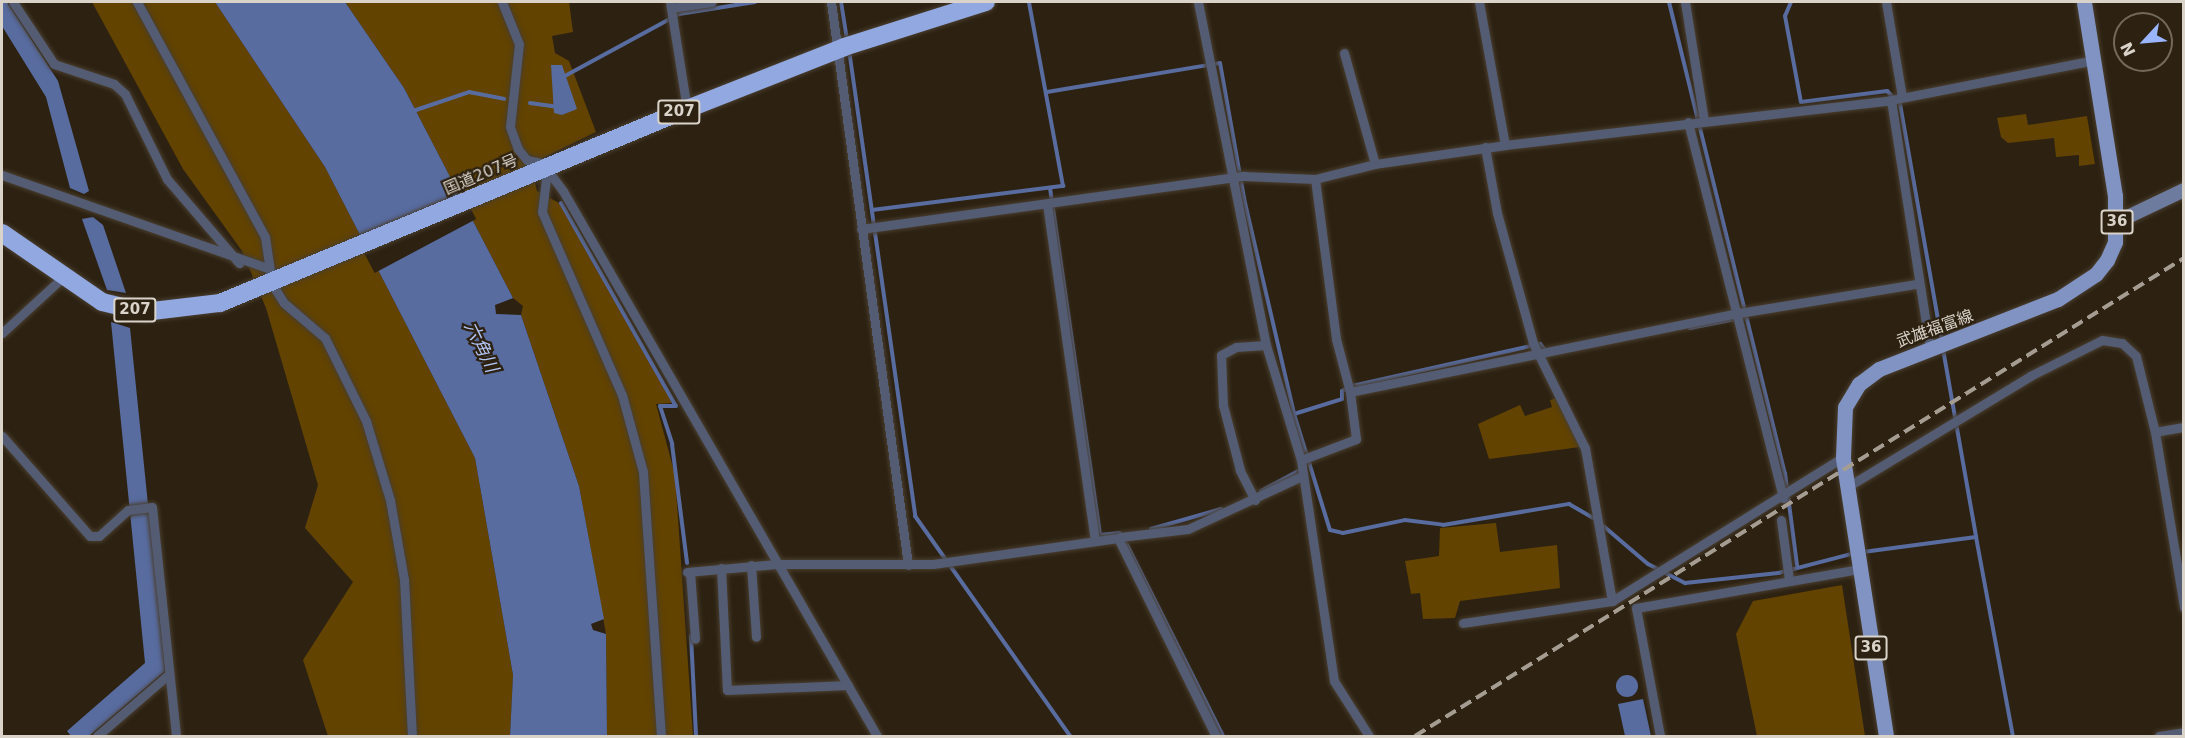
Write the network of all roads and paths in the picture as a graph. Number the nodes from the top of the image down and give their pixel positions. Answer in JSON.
{"nodes":[{"id":1,"x":12,"y":2,"type":"edge"},
{"id":2,"x":136,"y":2,"type":"edge"},
{"id":3,"x":502,"y":2,"type":"edge"},
{"id":4,"x":712,"y":2,"type":"edge"},
{"id":5,"x":831,"y":2,"type":"edge"},
{"id":6,"x":986,"y":2,"type":"edge"},
{"id":7,"x":1198,"y":2,"type":"edge"},
{"id":8,"x":1479,"y":2,"type":"edge"},
{"id":9,"x":1685,"y":2,"type":"edge"},
{"id":10,"x":1886,"y":2,"type":"edge"},
{"id":11,"x":2084,"y":2,"type":"edge"},
{"id":12,"x":670,"y":11,"type":"edge"},
{"id":13,"x":845,"y":47,"type":"junction"},
{"id":14,"x":1344,"y":53,"type":"dead end"},
{"id":15,"x":2094,"y":60,"type":"junction"},
{"id":16,"x":1896,"y":98,"type":"junction"},
{"id":17,"x":687,"y":109,"type":"junction"},
{"id":18,"x":1696,"y":122,"type":"junction"},
{"id":19,"x":1505,"y":145,"type":"junction"},
{"id":20,"x":1485,"y":147,"type":"junction"},
{"id":21,"x":1376,"y":164,"type":"junction"},
{"id":22,"x":546,"y":170,"type":"junction"},
{"id":23,"x":2,"y":175,"type":"edge"},
{"id":24,"x":1236,"y":177,"type":"junction"},
{"id":25,"x":1315,"y":179,"type":"junction"},
{"id":26,"x":2184,"y":189,"type":"edge"},
{"id":27,"x":1051,"y":203,"type":"junction"},
{"id":28,"x":2117,"y":222,"type":"junction"},
{"id":29,"x":864,"y":229,"type":"junction"},
{"id":30,"x":2,"y":233,"type":"edge"},
{"id":31,"x":239,"y":263,"type":"junction"},
{"id":32,"x":275,"y":277,"type":"junction"},
{"id":33,"x":62,"y":278,"type":"junction"},
{"id":34,"x":1917,"y":284,"type":"junction"},
{"id":35,"x":1739,"y":316,"type":"junction"},
{"id":36,"x":2,"y":333,"type":"edge"},
{"id":37,"x":1266,"y":345,"type":"junction"},
{"id":38,"x":1937,"y":347,"type":"junction"},
{"id":39,"x":1540,"y":348,"type":"junction"},
{"id":40,"x":1349,"y":388,"type":"junction"},
{"id":41,"x":2184,"y":427,"type":"edge"},
{"id":42,"x":2155,"y":432,"type":"junction"},
{"id":43,"x":2,"y":436,"type":"edge"},
{"id":44,"x":1843,"y":457,"type":"junction"},
{"id":45,"x":1303,"y":465,"type":"junction"},
{"id":46,"x":1847,"y":487,"type":"junction"},
{"id":47,"x":1787,"y":495,"type":"junction"},
{"id":48,"x":1253,"y":496,"type":"junction"},
{"id":49,"x":1781,"y":520,"type":"dead end"},
{"id":50,"x":1125,"y":537,"type":"dead end"},
{"id":51,"x":1095,"y":541,"type":"junction"},
{"id":52,"x":1857,"y":558,"type":"junction"},
{"id":53,"x":777,"y":564,"type":"junction"},
{"id":54,"x":751,"y":565,"type":"junction"},
{"id":55,"x":908,"y":565,"type":"junction"},
{"id":56,"x":721,"y":568,"type":"junction"},
{"id":57,"x":1789,"y":577,"type":"junction"},
{"id":58,"x":1612,"y":601,"type":"junction"},
{"id":59,"x":2184,"y":608,"type":"edge"},
{"id":60,"x":1463,"y":623,"type":"dead end"},
{"id":61,"x":756,"y":637,"type":"dead end"},
{"id":62,"x":695,"y":639,"type":"dead end"},
{"id":63,"x":168,"y":675,"type":"junction"},
{"id":64,"x":848,"y":685,"type":"junction"},
{"id":65,"x":2184,"y":732,"type":"edge"},
{"id":66,"x":97,"y":736,"type":"edge"},
{"id":67,"x":176,"y":736,"type":"edge"},
{"id":68,"x":412,"y":736,"type":"edge"},
{"id":69,"x":661,"y":736,"type":"edge"},
{"id":70,"x":877,"y":736,"type":"edge"},
{"id":71,"x":1216,"y":736,"type":"edge"},
{"id":72,"x":1369,"y":736,"type":"edge"},
{"id":73,"x":1660,"y":736,"type":"edge"},
{"id":74,"x":1886,"y":736,"type":"edge"},
{"id":75,"x":2159,"y":736,"type":"edge"}],
"edges":[{"from":1,"to":31,"type":"street"},
{"from":2,"to":32,"type":"street"},
{"from":3,"to":22,"type":"street"},
{"from":4,"to":12,"type":"street"},
{"from":5,"to":13,"type":"street"},
{"from":6,"to":13,"type":"highway","name":"国道207号","number":"207"},
{"from":7,"to":24,"type":"street"},
{"from":8,"to":19,"type":"street"},
{"from":9,"to":18,"type":"street"},
{"from":10,"to":16,"type":"street"},
{"from":11,"to":15,"type":"main road","name":"武雄福富線","number":"36"},
{"from":12,"to":17,"type":"street"},
{"from":13,"to":17,"type":"highway","name":"国道207号","number":"207"},
{"from":13,"to":29,"type":"street"},
{"from":14,"to":21,"type":"street"},
{"from":15,"to":16,"type":"street"},
{"from":15,"to":28,"type":"main road","name":"武雄福富線","number":"36"},
{"from":16,"to":18,"type":"street"},
{"from":16,"to":34,"type":"street"},
{"from":17,"to":22,"type":"highway","name":"国道207号","number":"207"},
{"from":18,"to":19,"type":"street"},
{"from":18,"to":35,"type":"street"},
{"from":19,"to":20,"type":"street"},
{"from":20,"to":21,"type":"street"},
{"from":20,"to":39,"type":"street"},
{"from":21,"to":25,"type":"street"},
{"from":22,"to":32,"type":"highway","name":"国道207号","number":"207"},
{"from":22,"to":53,"type":"street"},
{"from":22,"to":69,"type":"street"},
{"from":23,"to":31,"type":"street"},
{"from":24,"to":25,"type":"street"},
{"from":24,"to":27,"type":"street"},
{"from":24,"to":37,"type":"street"},
{"from":25,"to":40,"type":"street"},
{"from":26,"to":28,"type":"main road"},
{"from":27,"to":29,"type":"street"},
{"from":27,"to":51,"type":"street"},
{"from":28,"to":38,"type":"main road","name":"武雄福富線","number":"36"},
{"from":29,"to":55,"type":"street"},
{"from":30,"to":33,"type":"highway","name":"国道207号","number":"207"},
{"from":31,"to":32,"type":"street"},
{"from":32,"to":33,"type":"highway","name":"国道207号","number":"207"},
{"from":32,"to":68,"type":"street"},
{"from":33,"to":36,"type":"street"},
{"from":34,"to":35,"type":"street"},
{"from":34,"to":38,"type":"street"},
{"from":35,"to":39,"type":"street"},
{"from":35,"to":47,"type":"street"},
{"from":37,"to":45,"type":"street"},
{"from":37,"to":48,"type":"street"},
{"from":38,"to":44,"type":"main road","name":"武雄福富線","number":"36"},
{"from":39,"to":40,"type":"street"},
{"from":39,"to":58,"type":"street"},
{"from":40,"to":45,"type":"street"},
{"from":41,"to":42,"type":"street"},
{"from":42,"to":46,"type":"street"},
{"from":42,"to":59,"type":"street"},
{"from":43,"to":63,"type":"street"},
{"from":44,"to":46,"type":"main road","name":"武雄福富線","number":"36"},
{"from":44,"to":47,"type":"street"},
{"from":45,"to":48,"type":"street"},
{"from":45,"to":72,"type":"street"},
{"from":46,"to":52,"type":"main road","name":"武雄福富線","number":"36"},
{"from":47,"to":58,"type":"street"},
{"from":48,"to":50,"type":"street"},
{"from":49,"to":57,"type":"street"},
{"from":51,"to":55,"type":"street"},
{"from":51,"to":71,"type":"street"},
{"from":52,"to":57,"type":"street"},
{"from":52,"to":74,"type":"main road","name":"武雄福富線","number":"36"},
{"from":53,"to":54,"type":"street"},
{"from":53,"to":55,"type":"street"},
{"from":53,"to":64,"type":"street"},
{"from":54,"to":56,"type":"street"},
{"from":54,"to":61,"type":"street"},
{"from":56,"to":62,"type":"street"},
{"from":56,"to":64,"type":"street"},
{"from":57,"to":73,"type":"street"},
{"from":58,"to":60,"type":"street"},
{"from":63,"to":66,"type":"street"},
{"from":63,"to":67,"type":"street"},
{"from":64,"to":70,"type":"street"},
{"from":65,"to":75,"type":"street"}]}
